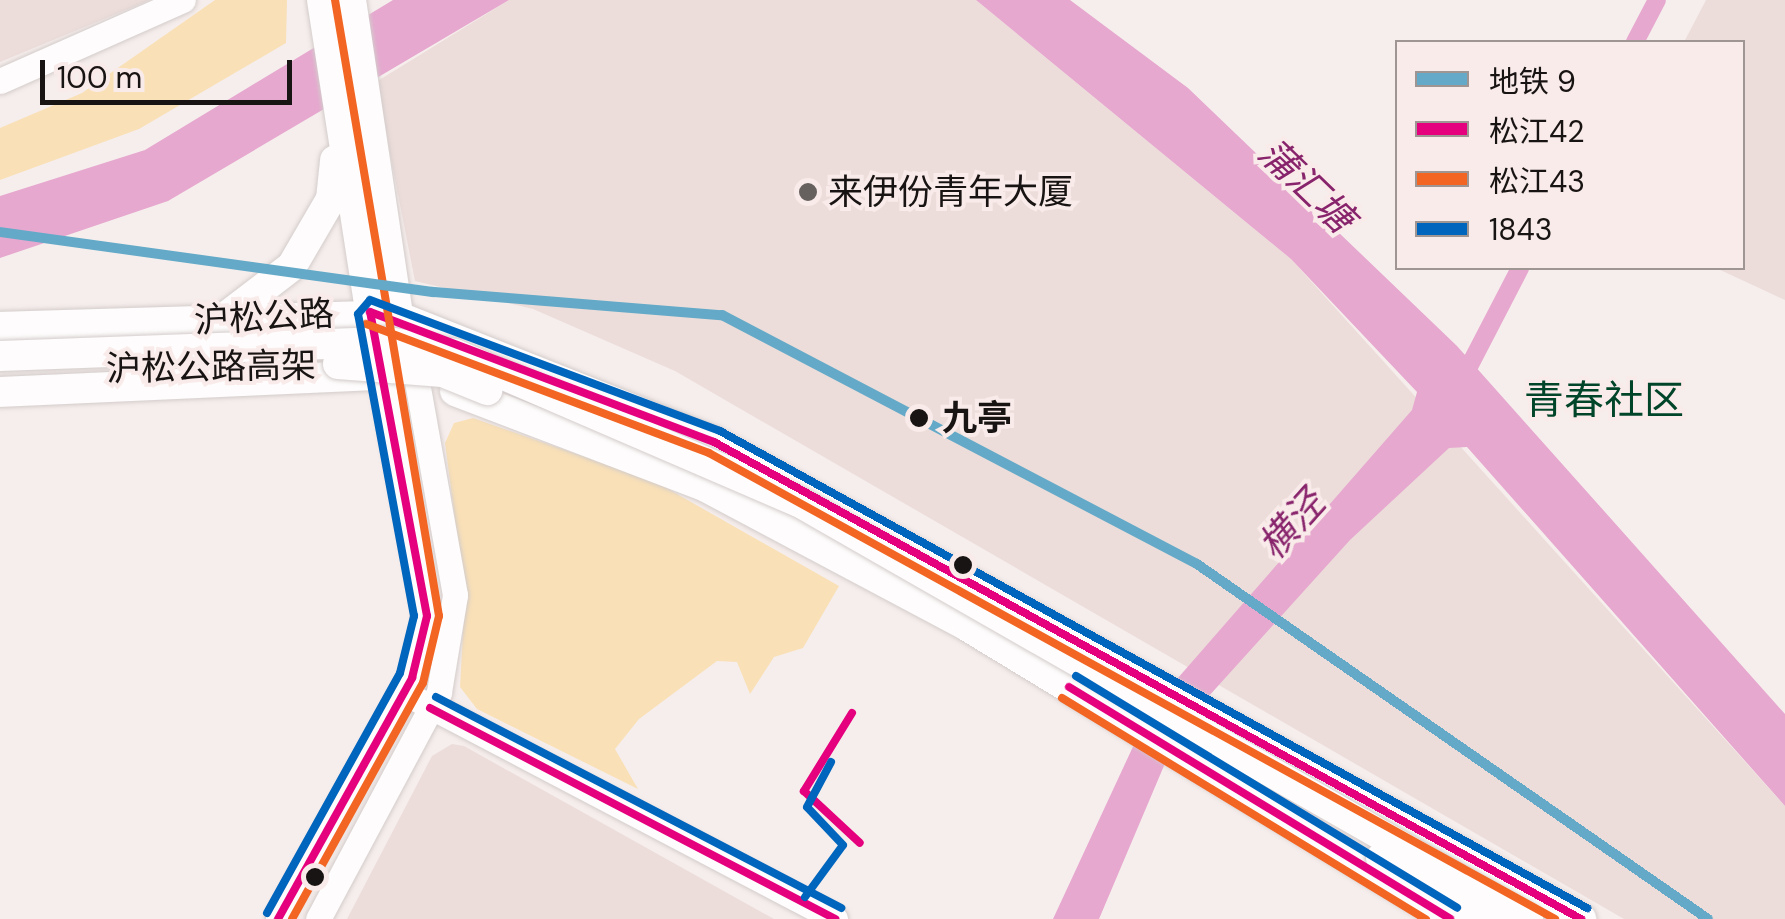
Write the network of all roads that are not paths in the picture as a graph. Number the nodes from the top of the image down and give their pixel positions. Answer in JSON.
{"nodes":[{"id":1,"x":183,"y":0,"type":"edge"},
{"id":2,"x":338,"y":11,"type":"edge"},
{"id":3,"x":0,"y":81,"type":"edge"},
{"id":4,"x":350,"y":116,"type":"junction"},
{"id":5,"x":382,"y":313,"type":"junction"},
{"id":6,"x":223,"y":319,"type":"junction"},
{"id":7,"x":0,"y":327,"type":"edge"},
{"id":8,"x":0,"y":356,"type":"edge"},
{"id":9,"x":0,"y":374,"type":"edge"},
{"id":10,"x":381,"y":375,"type":"junction"},
{"id":11,"x":416,"y":377,"type":"junction"},
{"id":12,"x":0,"y":392,"type":"edge"},
{"id":13,"x":406,"y":691,"type":"junction"},
{"id":14,"x":430,"y":708,"type":"junction"},
{"id":15,"x":825,"y":911,"type":"edge"},
{"id":16,"x":278,"y":919,"type":"edge"},
{"id":17,"x":318,"y":919,"type":"edge"},
{"id":18,"x":1450,"y":919,"type":"edge"},
{"id":19,"x":1485,"y":919,"type":"edge"},
{"id":20,"x":1528,"y":919,"type":"edge"},
{"id":21,"x":1582,"y":919,"type":"edge"}],
"edges":[{"from":1,"to":3,"type":"street"},
{"from":2,"to":4,"type":"main road"},
{"from":4,"to":5,"type":"main road"},
{"from":4,"to":6,"type":"main road"},
{"from":5,"to":6,"type":"main road","name":"沪松公路"},
{"from":5,"to":10,"type":"main road"},
{"from":5,"to":11,"type":"main road"},
{"from":5,"to":21,"type":"main road","name":"沪松公路"},
{"from":6,"to":7,"type":"main road","name":"沪松公路"},
{"from":8,"to":20,"type":"main road","name":"沪松公路高架","bridge":true},
{"from":9,"to":19,"type":"main road","name":"沪松公路高架","bridge":true},
{"from":10,"to":11,"type":"main road","name":"沪松公路"},
{"from":10,"to":12,"type":"main road","name":"沪松公路"},
{"from":10,"to":13,"type":"street"},
{"from":11,"to":14,"type":"street"},
{"from":11,"to":18,"type":"main road","name":"沪松公路"},
{"from":13,"to":14,"type":"street"},
{"from":13,"to":16,"type":"street"},
{"from":14,"to":15,"type":"street"},
{"from":14,"to":17,"type":"street"}]}
